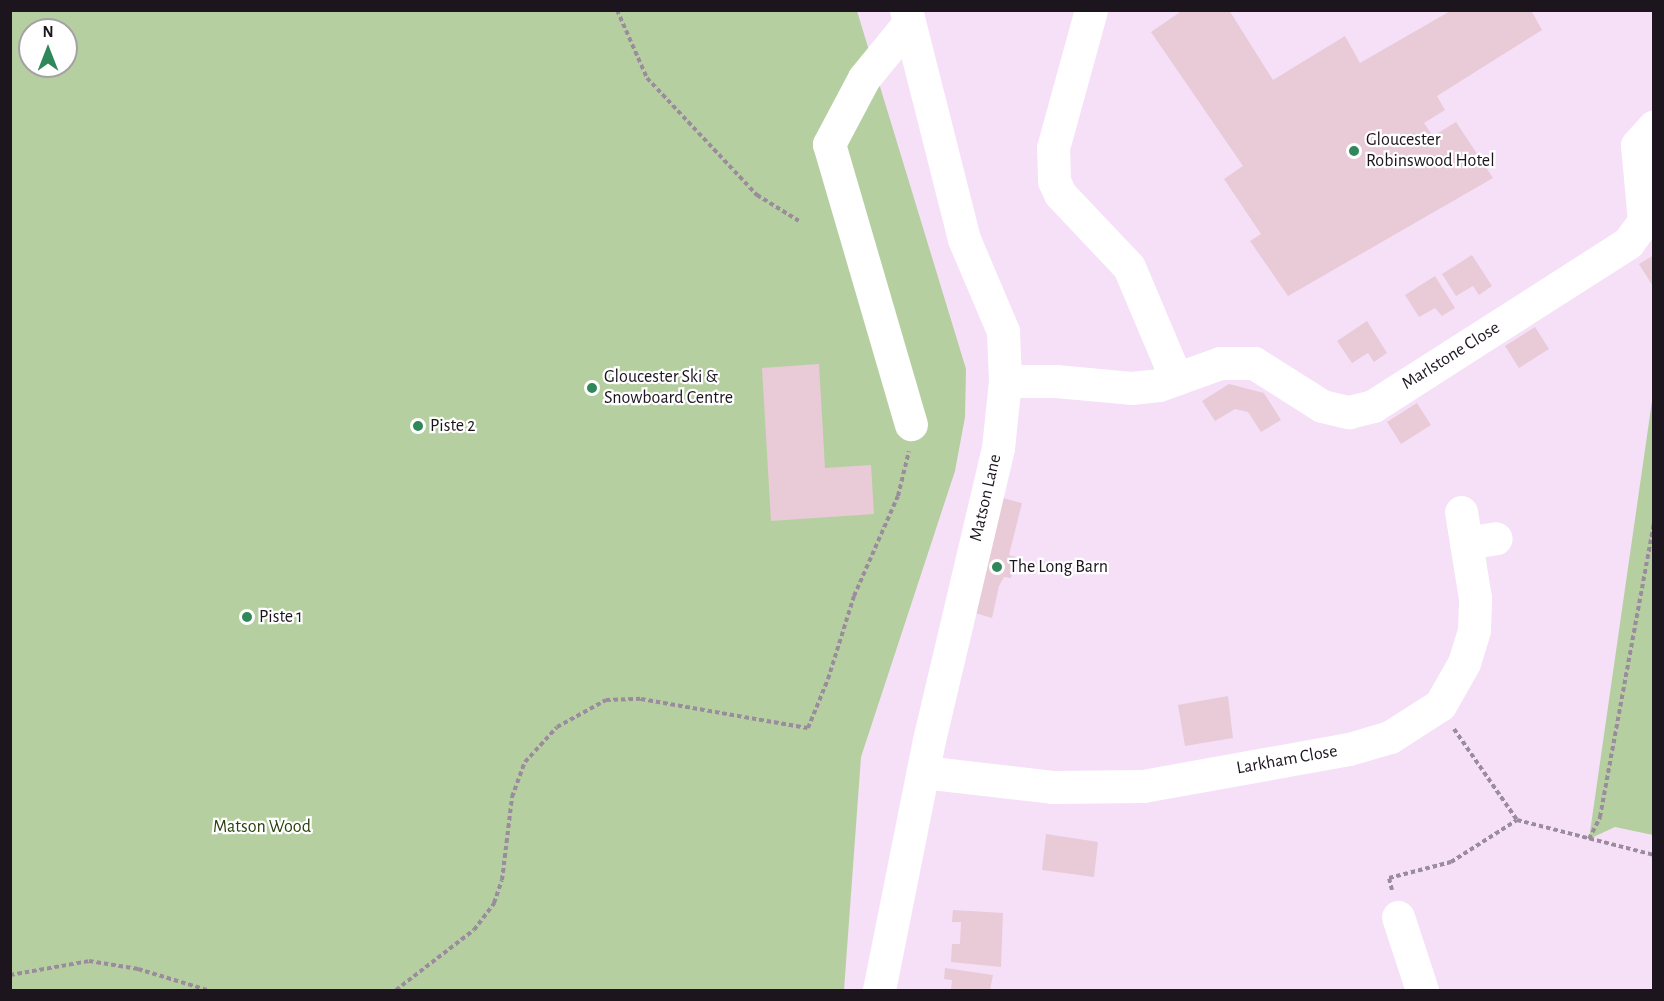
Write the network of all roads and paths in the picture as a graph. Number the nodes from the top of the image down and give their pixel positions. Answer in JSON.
{"nodes":[{"id":1,"x":617,"y":10,"type":"edge"},
{"id":2,"x":1091,"y":10,"type":"edge"},
{"id":3,"x":907,"y":17,"type":"edge"},
{"id":4,"x":1653,"y":126,"type":"edge"},
{"id":5,"x":1649,"y":198,"type":"edge"},
{"id":6,"x":799,"y":221,"type":"dead end"},
{"id":7,"x":1176,"y":378,"type":"junction"},
{"id":8,"x":1005,"y":381,"type":"junction"},
{"id":9,"x":911,"y":424,"type":"joint"},
{"id":10,"x":1653,"y":524,"type":"edge"},
{"id":11,"x":1475,"y":531,"type":"dead end"},
{"id":12,"x":1448,"y":720,"type":"dead end"},
{"id":13,"x":923,"y":772,"type":"junction"},
{"id":14,"x":1517,"y":820,"type":"junction"},
{"id":15,"x":1589,"y":839,"type":"junction"},
{"id":16,"x":1653,"y":855,"type":"edge"},
{"id":17,"x":1398,"y":917,"type":"joint"},
{"id":18,"x":10,"y":975,"type":"edge"},
{"id":19,"x":207,"y":990,"type":"edge"},
{"id":20,"x":396,"y":990,"type":"edge"},
{"id":21,"x":879,"y":990,"type":"edge"},
{"id":22,"x":1422,"y":990,"type":"edge"}],
"edges":[{"from":1,"to":6,"type":"path"},
{"from":2,"to":7,"type":"street"},
{"from":3,"to":8,"type":"street","name":"Matson Lane"},
{"from":3,"to":9,"type":"street"},
{"from":4,"to":5,"type":"street","name":"Marlstone Close"},
{"from":5,"to":7,"type":"street","name":"Marlstone Close"},
{"from":7,"to":8,"type":"street","name":"Marlstone Close"},
{"from":8,"to":13,"type":"street","name":"Matson Lane"},
{"from":9,"to":20,"type":"path"},
{"from":10,"to":15,"type":"path"},
{"from":11,"to":13,"type":"street","name":"Larkham Close"},
{"from":12,"to":14,"type":"path"},
{"from":13,"to":21,"type":"street","name":"Matson Lane"},
{"from":14,"to":15,"type":"path"},
{"from":14,"to":17,"type":"path"},
{"from":15,"to":16,"type":"path"},
{"from":17,"to":22,"type":"street"},
{"from":18,"to":19,"type":"path"}]}
